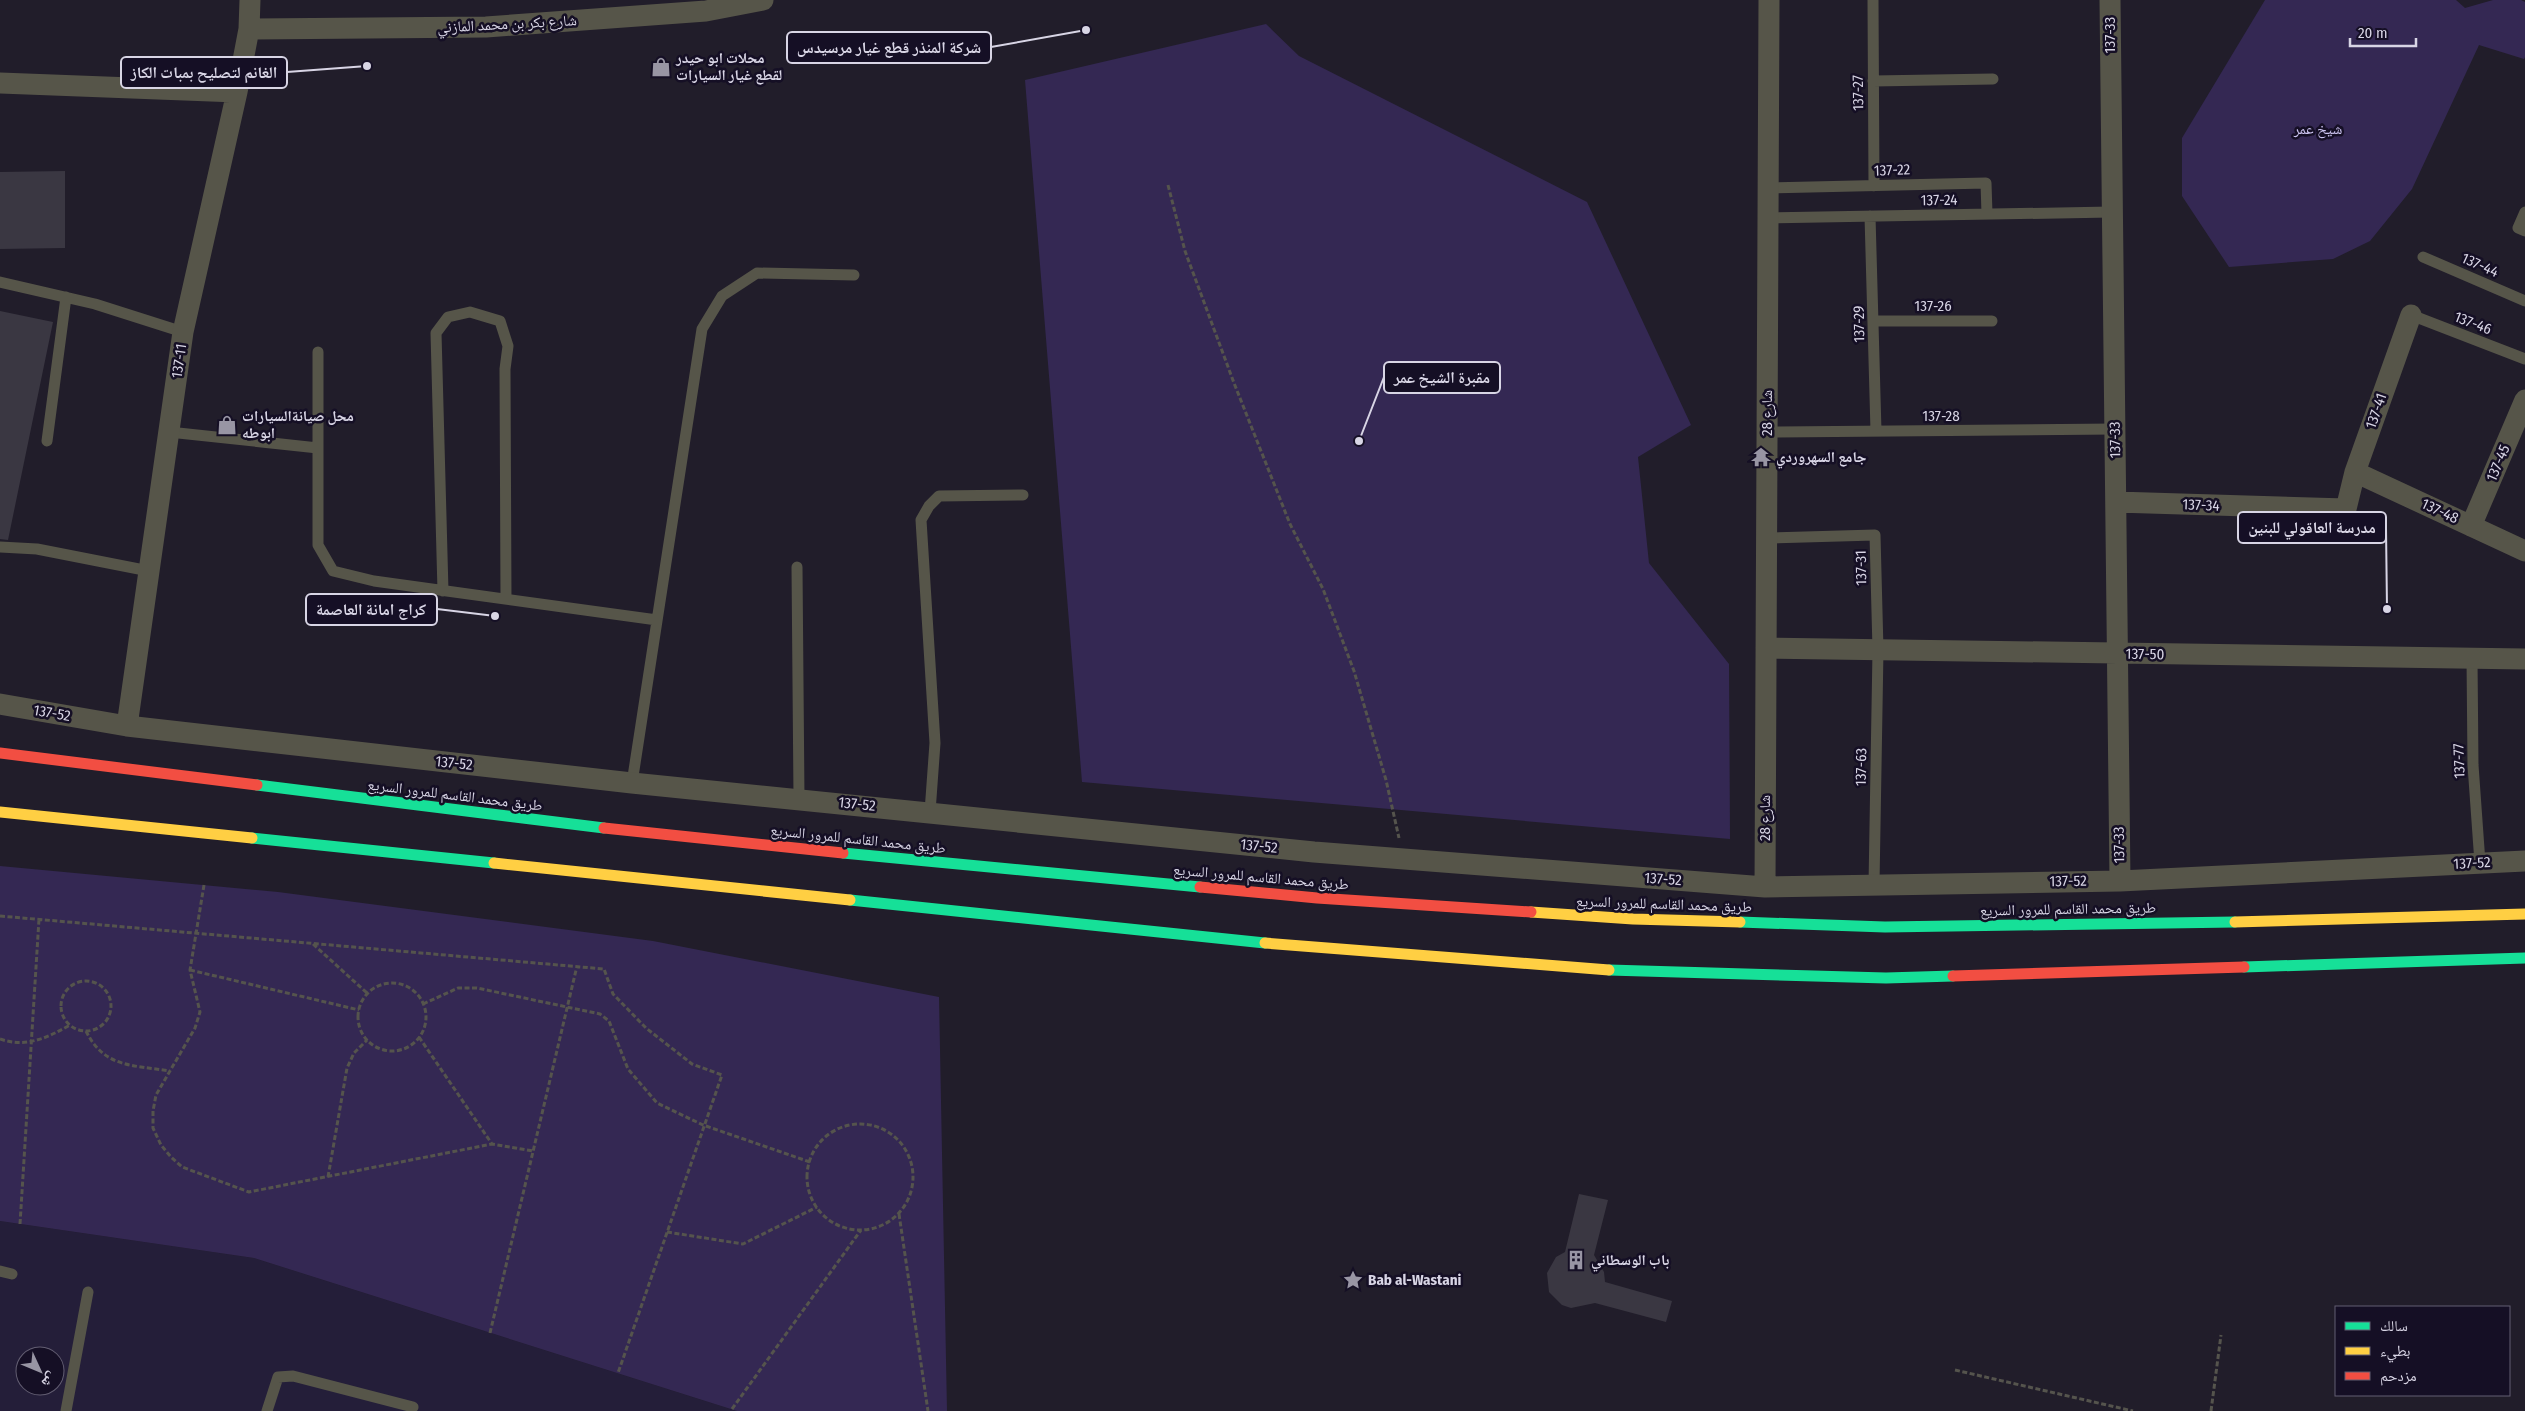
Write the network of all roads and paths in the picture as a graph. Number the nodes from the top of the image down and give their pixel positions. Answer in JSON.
{"nodes":[{"id":1,"x":250,"y":0,"type":"edge"},
{"id":2,"x":763,"y":0,"type":"edge"},
{"id":3,"x":1769,"y":0,"type":"edge"},
{"id":4,"x":1873,"y":0,"type":"edge"},
{"id":5,"x":2110,"y":0,"type":"edge"},
{"id":6,"x":249,"y":29,"type":"junction"},
{"id":7,"x":1993,"y":79,"type":"dead end"},
{"id":8,"x":1873,"y":81,"type":"junction"},
{"id":9,"x":0,"y":83,"type":"edge"},
{"id":10,"x":237,"y":92,"type":"junction"},
{"id":11,"x":1168,"y":185,"type":"dead end"},
{"id":12,"x":1874,"y":186,"type":"junction"},
{"id":13,"x":1768,"y":188,"type":"junction"},
{"id":14,"x":2111,"y":212,"type":"junction"},
{"id":15,"x":2525,"y":212,"type":"edge"},
{"id":16,"x":1987,"y":214,"type":"junction"},
{"id":17,"x":1870,"y":216,"type":"junction"},
{"id":18,"x":1768,"y":218,"type":"junction"},
{"id":19,"x":2521,"y":230,"type":"edge"},
{"id":20,"x":2423,"y":257,"type":"dead end"},
{"id":21,"x":854,"y":275,"type":"dead end"},
{"id":22,"x":0,"y":282,"type":"edge"},
{"id":23,"x":66,"y":297,"type":"junction"},
{"id":24,"x":2525,"y":301,"type":"edge"},
{"id":25,"x":2411,"y":315,"type":"joint"},
{"id":26,"x":1874,"y":321,"type":"junction"},
{"id":27,"x":1992,"y":321,"type":"dead end"},
{"id":28,"x":183,"y":332,"type":"junction"},
{"id":29,"x":318,"y":352,"type":"dead end"},
{"id":30,"x":2525,"y":359,"type":"edge"},
{"id":31,"x":2525,"y":400,"type":"edge"},
{"id":32,"x":2115,"y":429,"type":"junction"},
{"id":33,"x":1876,"y":431,"type":"junction"},
{"id":34,"x":168,"y":432,"type":"junction"},
{"id":35,"x":1767,"y":432,"type":"junction"},
{"id":36,"x":47,"y":441,"type":"dead end"},
{"id":37,"x":318,"y":448,"type":"junction"},
{"id":38,"x":2355,"y":472,"type":"junction"},
{"id":39,"x":1023,"y":495,"type":"dead end"},
{"id":40,"x":2116,"y":502,"type":"junction"},
{"id":41,"x":2346,"y":509,"type":"joint"},
{"id":42,"x":2471,"y":526,"type":"junction"},
{"id":43,"x":1766,"y":538,"type":"junction"},
{"id":44,"x":0,"y":547,"type":"edge"},
{"id":45,"x":2525,"y":551,"type":"edge"},
{"id":46,"x":797,"y":567,"type":"dead end"},
{"id":47,"x":149,"y":571,"type":"junction"},
{"id":48,"x":443,"y":590,"type":"junction"},
{"id":49,"x":506,"y":599,"type":"junction"},
{"id":50,"x":657,"y":620,"type":"junction"},
{"id":51,"x":1766,"y":648,"type":"junction"},
{"id":52,"x":1878,"y":650,"type":"junction"},
{"id":53,"x":2118,"y":654,"type":"junction"},
{"id":54,"x":2472,"y":658,"type":"junction"},
{"id":55,"x":2525,"y":659,"type":"edge"},
{"id":56,"x":0,"y":704,"type":"edge"},
{"id":57,"x":127,"y":726,"type":"junction"},
{"id":58,"x":0,"y":753,"type":"edge"},
{"id":59,"x":632,"y":783,"type":"junction"},
{"id":60,"x":800,"y":798,"type":"junction"},
{"id":61,"x":0,"y":812,"type":"edge"},
{"id":62,"x":930,"y":812,"type":"junction"},
{"id":63,"x":1404,"y":859,"type":"junction"},
{"id":64,"x":2525,"y":861,"type":"edge"},
{"id":65,"x":2480,"y":863,"type":"junction"},
{"id":66,"x":2120,"y":880,"type":"junction"},
{"id":67,"x":204,"y":885,"type":"dead end"},
{"id":68,"x":1874,"y":885,"type":"junction"},
{"id":69,"x":1765,"y":887,"type":"junction"},
{"id":70,"x":2525,"y":914,"type":"edge"},
{"id":71,"x":0,"y":916,"type":"edge"},
{"id":72,"x":39,"y":919,"type":"junction"},
{"id":73,"x":196,"y":933,"type":"junction"},
{"id":74,"x":312,"y":943,"type":"junction"},
{"id":75,"x":2525,"y":958,"type":"edge"},
{"id":76,"x":577,"y":966,"type":"junction"},
{"id":77,"x":190,"y":970,"type":"junction"},
{"id":78,"x":367,"y":993,"type":"junction"},
{"id":79,"x":423,"y":1004,"type":"junction"},
{"id":80,"x":566,"y":1006,"type":"junction"},
{"id":81,"x":359,"y":1010,"type":"junction"},
{"id":82,"x":70,"y":1025,"type":"junction"},
{"id":83,"x":86,"y":1031,"type":"junction"},
{"id":84,"x":419,"y":1037,"type":"junction"},
{"id":85,"x":0,"y":1039,"type":"edge"},
{"id":86,"x":368,"y":1040,"type":"junction"},
{"id":87,"x":31,"y":1043,"type":"junction"},
{"id":88,"x":170,"y":1071,"type":"junction"},
{"id":89,"x":703,"y":1125,"type":"junction"},
{"id":90,"x":492,"y":1144,"type":"junction"},
{"id":91,"x":532,"y":1151,"type":"junction"},
{"id":92,"x":810,"y":1162,"type":"junction"},
{"id":93,"x":328,"y":1177,"type":"junction"},
{"id":94,"x":817,"y":1207,"type":"junction"},
{"id":95,"x":899,"y":1213,"type":"junction"},
{"id":96,"x":20,"y":1224,"type":"dead end"},
{"id":97,"x":861,"y":1230,"type":"junction"},
{"id":98,"x":667,"y":1232,"type":"junction"},
{"id":99,"x":0,"y":1271,"type":"edge"},
{"id":100,"x":12,"y":1274,"type":"dead end"},
{"id":101,"x":88,"y":1292,"type":"dead end"},
{"id":102,"x":490,"y":1333,"type":"dead end"},
{"id":103,"x":2221,"y":1335,"type":"dead end"},
{"id":104,"x":1956,"y":1370,"type":"dead end"},
{"id":105,"x":618,"y":1373,"type":"dead end"},
{"id":106,"x":413,"y":1407,"type":"dead end"},
{"id":107,"x":732,"y":1409,"type":"dead end"},
{"id":108,"x":66,"y":1411,"type":"edge"},
{"id":109,"x":267,"y":1411,"type":"edge"},
{"id":110,"x":928,"y":1411,"type":"edge"},
{"id":111,"x":2133,"y":1411,"type":"edge"},
{"id":112,"x":2211,"y":1411,"type":"edge"}],
"edges":[{"from":1,"to":6,"type":"street","name":"137-11"},
{"from":2,"to":6,"type":"street","name":"شارع بكر بن محمد المازني"},
{"from":3,"to":13,"type":"street","name":"شارع 28"},
{"from":4,"to":8,"type":"lane","name":"137-27"},
{"from":5,"to":14,"type":"street","name":"137-33"},
{"from":6,"to":10,"type":"street","name":"137-11"},
{"from":7,"to":8,"type":"lane"},
{"from":8,"to":12,"type":"lane","name":"137-27"},
{"from":9,"to":10,"type":"street"},
{"from":10,"to":28,"type":"street","name":"137-11"},
{"from":11,"to":63,"type":"path"},
{"from":12,"to":13,"type":"lane","name":"137-22"},
{"from":12,"to":16,"type":"lane","name":"137-22"},
{"from":13,"to":18,"type":"street","name":"شارع 28"},
{"from":14,"to":16,"type":"lane","name":"137-24"},
{"from":14,"to":32,"type":"street","name":"137-33"},
{"from":15,"to":19,"type":"lane"},
{"from":16,"to":17,"type":"lane","name":"137-24"},
{"from":17,"to":18,"type":"lane","name":"137-24"},
{"from":17,"to":26,"type":"lane","name":"137-29"},
{"from":18,"to":35,"type":"street","name":"شارع 28"},
{"from":20,"to":24,"type":"lane","name":"137-44"},
{"from":21,"to":50,"type":"lane"},
{"from":22,"to":23,"type":"lane"},
{"from":23,"to":28,"type":"lane"},
{"from":23,"to":36,"type":"lane"},
{"from":25,"to":30,"type":"lane","name":"137-46"},
{"from":25,"to":38,"type":"street","name":"137-41"},
{"from":26,"to":27,"type":"lane","name":"137-26"},
{"from":26,"to":33,"type":"lane","name":"137-29"},
{"from":28,"to":34,"type":"street","name":"137-11"},
{"from":29,"to":37,"type":"lane"},
{"from":31,"to":42,"type":"street","name":"137-45"},
{"from":32,"to":33,"type":"lane","name":"137-28"},
{"from":32,"to":40,"type":"street","name":"137-33"},
{"from":33,"to":35,"type":"lane","name":"137-28"},
{"from":34,"to":37,"type":"lane"},
{"from":34,"to":47,"type":"street","name":"137-11"},
{"from":35,"to":43,"type":"street","name":"شارع 28"},
{"from":37,"to":48,"type":"lane"},
{"from":38,"to":41,"type":"street","name":"137-41"},
{"from":38,"to":42,"type":"street","name":"137-48"},
{"from":39,"to":62,"type":"lane"},
{"from":40,"to":41,"type":"street","name":"137-34"},
{"from":40,"to":53,"type":"street","name":"137-33"},
{"from":42,"to":45,"type":"street","name":"137-48"},
{"from":43,"to":51,"type":"street","name":"شارع 28"},
{"from":43,"to":52,"type":"lane","name":"137-31"},
{"from":44,"to":47,"type":"lane"},
{"from":46,"to":60,"type":"lane"},
{"from":47,"to":57,"type":"street","name":"137-11"},
{"from":48,"to":49,"type":"lane"},
{"from":48,"to":49,"type":"lane"},
{"from":49,"to":50,"type":"lane"},
{"from":50,"to":59,"type":"lane"},
{"from":51,"to":52,"type":"street","name":"137-50"},
{"from":51,"to":69,"type":"street","name":"شارع 28"},
{"from":52,"to":53,"type":"street","name":"137-50"},
{"from":52,"to":68,"type":"lane","name":"137-63"},
{"from":53,"to":54,"type":"street","name":"137-50"},
{"from":53,"to":66,"type":"street","name":"137-33"},
{"from":54,"to":55,"type":"street","name":"137-50"},
{"from":54,"to":65,"type":"lane","name":"137-77"},
{"from":56,"to":57,"type":"street","name":"137-52"},
{"from":57,"to":59,"type":"street","name":"137-52"},
{"from":58,"to":70,"type":"highway","name":"طريق محمد القاسم للمرور السريع"},
{"from":59,"to":60,"type":"street","name":"137-52"},
{"from":60,"to":62,"type":"street","name":"137-52"},
{"from":61,"to":75,"type":"highway"},
{"from":62,"to":63,"type":"street","name":"137-52"},
{"from":63,"to":69,"type":"street","name":"137-52"},
{"from":64,"to":65,"type":"street","name":"137-52"},
{"from":65,"to":66,"type":"street","name":"137-52"},
{"from":66,"to":68,"type":"street","name":"137-52"},
{"from":67,"to":73,"type":"path"},
{"from":68,"to":69,"type":"street","name":"137-52"},
{"from":71,"to":72,"type":"path"},
{"from":72,"to":73,"type":"path"},
{"from":72,"to":87,"type":"path"},
{"from":73,"to":74,"type":"path"},
{"from":73,"to":77,"type":"path"},
{"from":74,"to":76,"type":"path"},
{"from":74,"to":78,"type":"path"},
{"from":76,"to":80,"type":"path"},
{"from":76,"to":89,"type":"path"},
{"from":77,"to":81,"type":"path"},
{"from":77,"to":88,"type":"path"},
{"from":78,"to":79,"type":"path"},
{"from":78,"to":81,"type":"path"},
{"from":79,"to":80,"type":"path"},
{"from":79,"to":84,"type":"path"},
{"from":80,"to":89,"type":"path"},
{"from":80,"to":91,"type":"path"},
{"from":81,"to":86,"type":"path"},
{"from":82,"to":83,"type":"path"},
{"from":82,"to":83,"type":"path"},
{"from":82,"to":87,"type":"path"},
{"from":83,"to":88,"type":"path"},
{"from":84,"to":86,"type":"path"},
{"from":84,"to":90,"type":"path"},
{"from":85,"to":87,"type":"path"},
{"from":86,"to":93,"type":"path"},
{"from":87,"to":96,"type":"path"},
{"from":88,"to":93,"type":"path"},
{"from":89,"to":92,"type":"path"},
{"from":89,"to":98,"type":"path"},
{"from":90,"to":91,"type":"path"},
{"from":90,"to":93,"type":"path"},
{"from":91,"to":102,"type":"path"},
{"from":92,"to":94,"type":"path"},
{"from":92,"to":95,"type":"path"},
{"from":94,"to":97,"type":"path"},
{"from":94,"to":98,"type":"path"},
{"from":95,"to":97,"type":"path"},
{"from":95,"to":110,"type":"path"},
{"from":97,"to":107,"type":"path"},
{"from":98,"to":105,"type":"path"},
{"from":99,"to":100,"type":"lane"},
{"from":101,"to":108,"type":"lane"},
{"from":103,"to":112,"type":"path"},
{"from":104,"to":111,"type":"path"},
{"from":106,"to":109,"type":"lane"}]}
